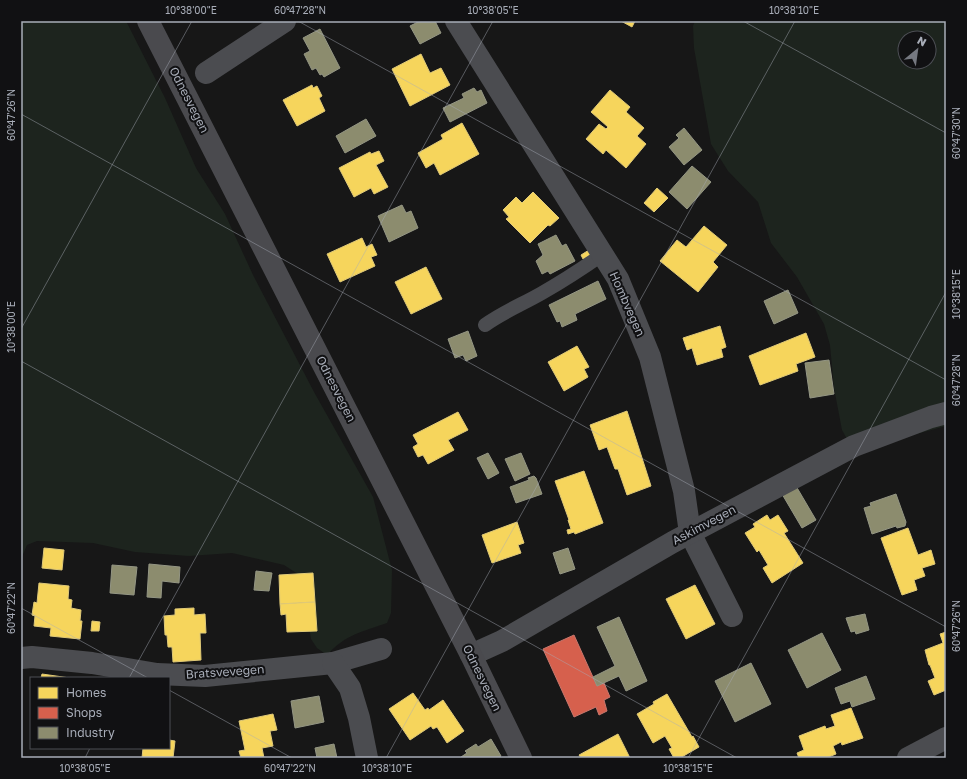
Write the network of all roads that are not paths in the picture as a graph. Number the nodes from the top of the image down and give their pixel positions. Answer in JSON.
{"nodes":[{"id":1,"x":148,"y":21,"type":"edge"},
{"id":2,"x":285,"y":21,"type":"edge"},
{"id":3,"x":456,"y":21,"type":"edge"},
{"id":4,"x":206,"y":73,"type":"dead end"},
{"id":5,"x":603,"y":254,"type":"junction"},
{"id":6,"x":485,"y":325,"type":"dead end"},
{"id":7,"x":946,"y":413,"type":"edge"},
{"id":8,"x":690,"y":533,"type":"junction"},
{"id":9,"x":732,"y":616,"type":"dead end"},
{"id":10,"x":381,"y":649,"type":"dead end"},
{"id":11,"x":471,"y":655,"type":"junction"},
{"id":12,"x":21,"y":658,"type":"edge"},
{"id":13,"x":334,"y":663,"type":"junction"},
{"id":14,"x":946,"y":738,"type":"edge"},
{"id":15,"x":367,"y":758,"type":"edge"},
{"id":16,"x":521,"y":758,"type":"edge"},
{"id":17,"x":908,"y":758,"type":"edge"}],
"edges":[{"from":1,"to":11,"type":"main road","name":"Odnesvegen"},
{"from":2,"to":4,"type":"street"},
{"from":3,"to":5,"type":"street","name":"Hombvegen"},
{"from":5,"to":6,"type":"lane"},
{"from":5,"to":8,"type":"street","name":"Hombvegen"},
{"from":7,"to":8,"type":"street","name":"Askimvegen"},
{"from":8,"to":9,"type":"street","name":"Hombvegen"},
{"from":8,"to":11,"type":"street","name":"Askimvegen"},
{"from":10,"to":13,"type":"street","name":"Bratsvevegen"},
{"from":11,"to":16,"type":"main road","name":"Odnesvegen"},
{"from":12,"to":13,"type":"street","name":"Bratsvevegen"},
{"from":13,"to":15,"type":"street"},
{"from":14,"to":17,"type":"street"}]}
